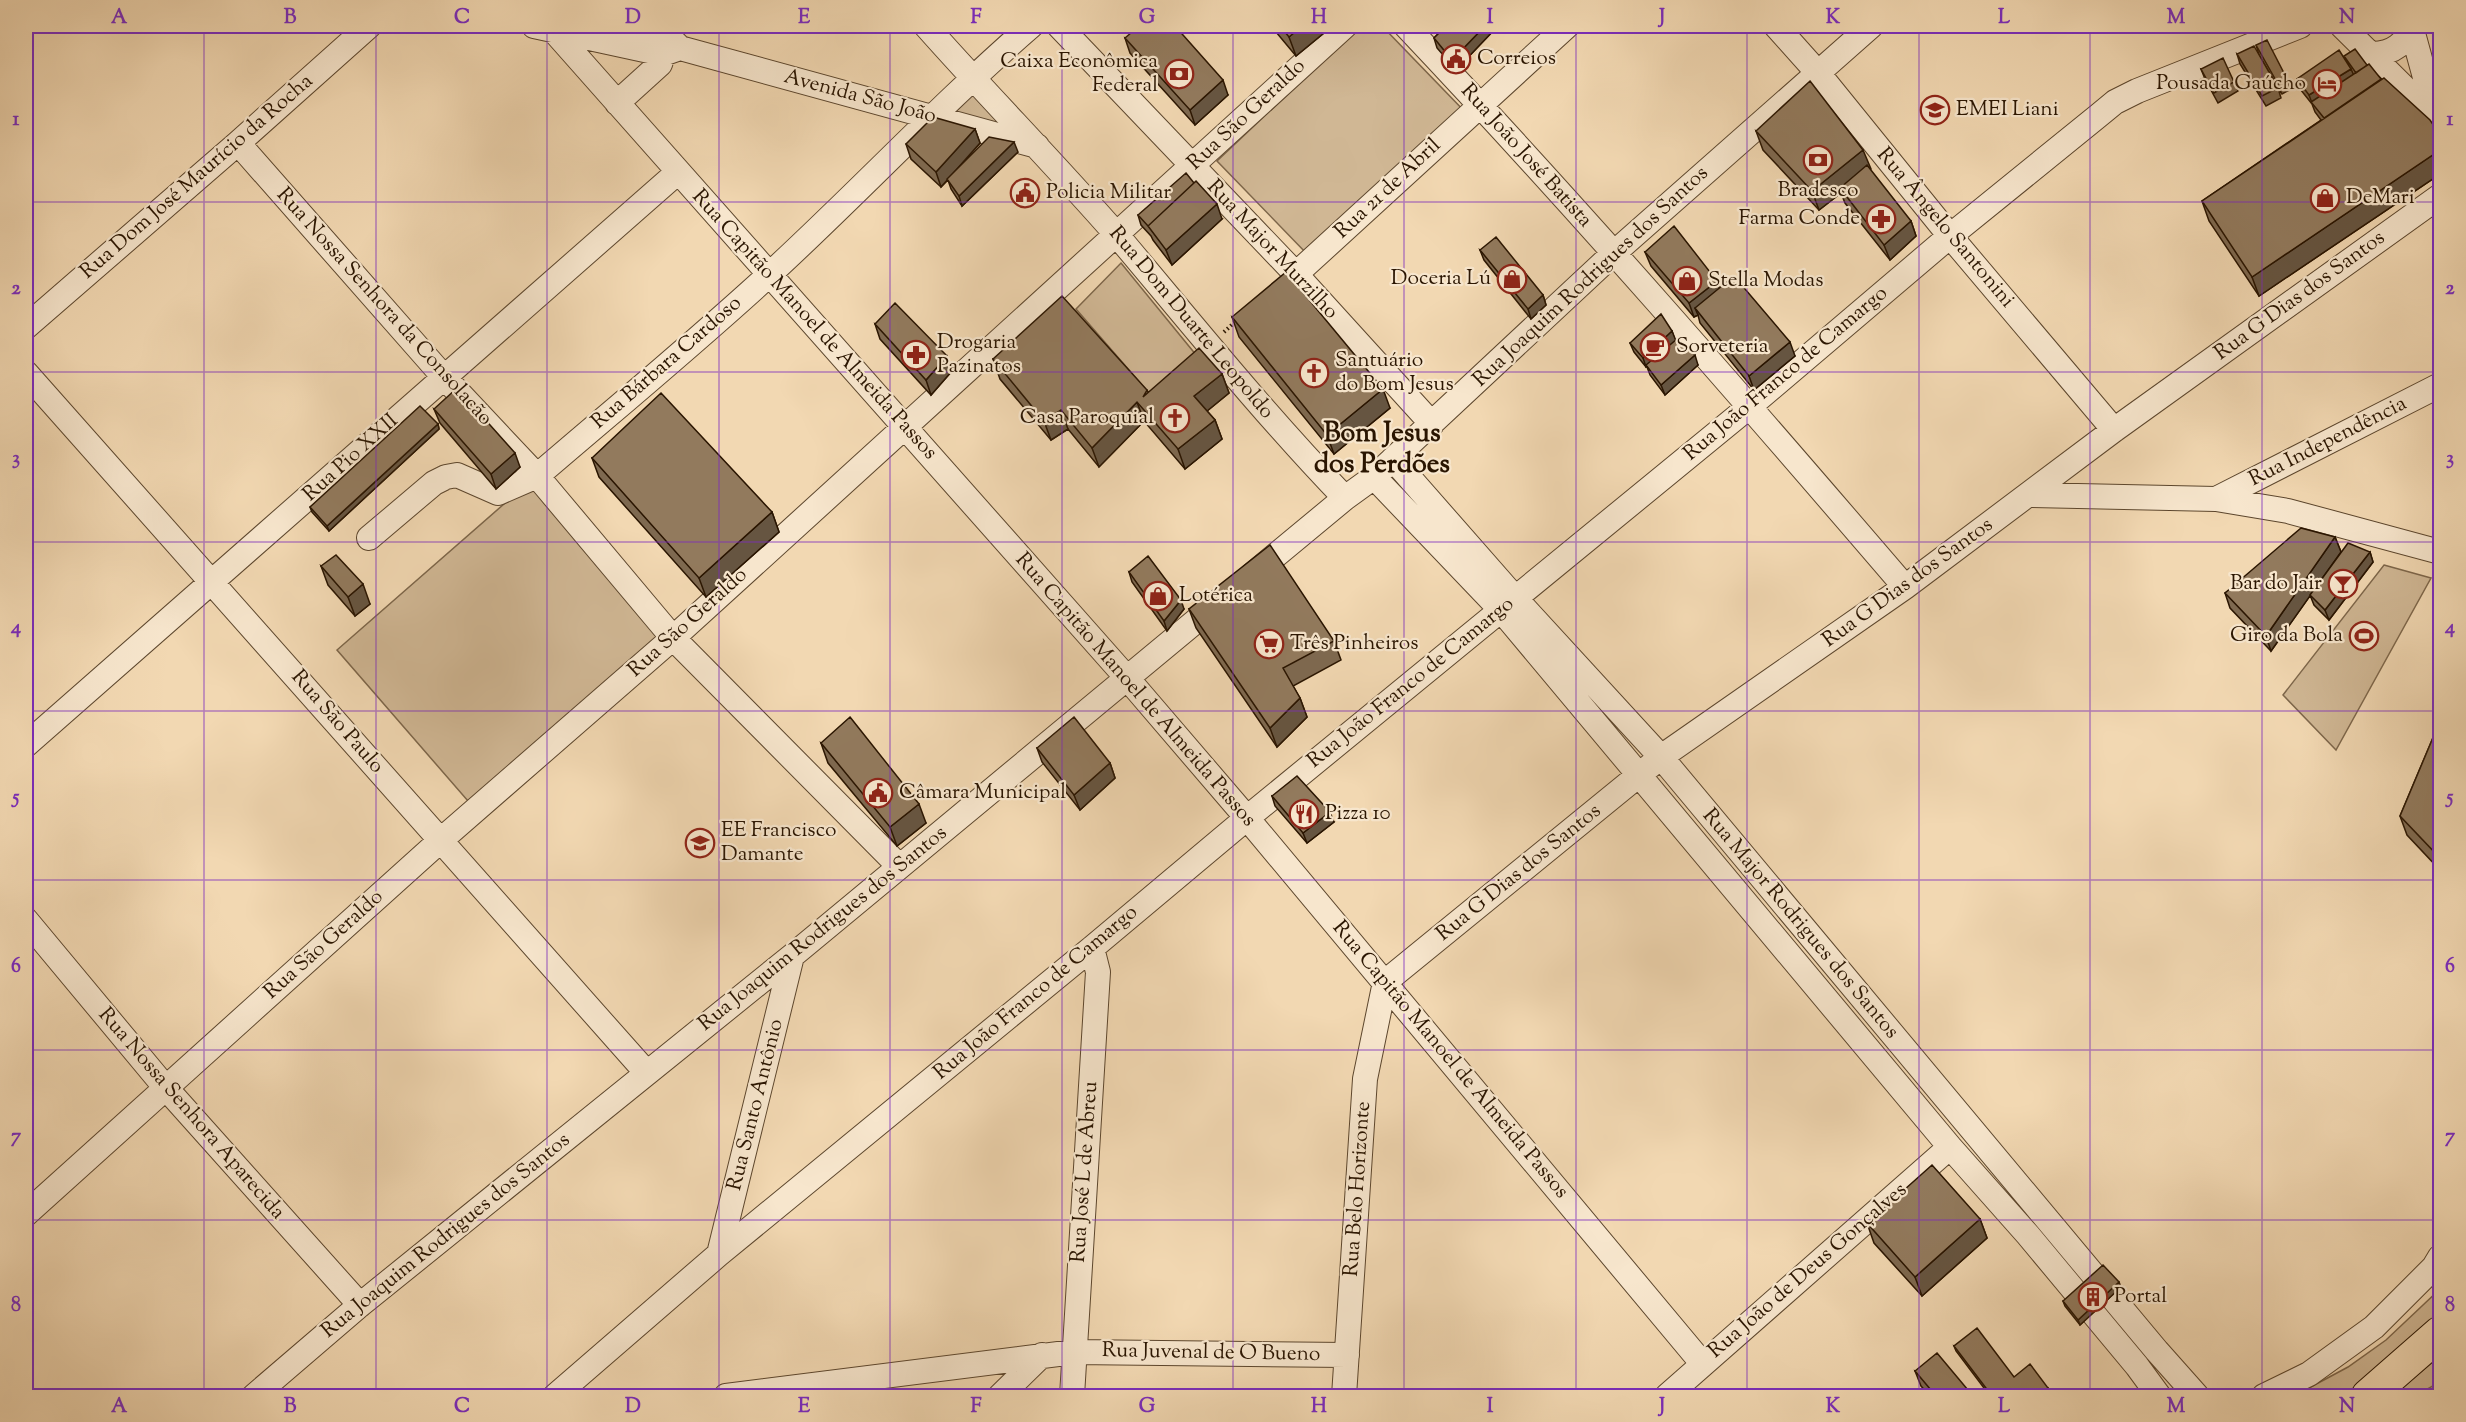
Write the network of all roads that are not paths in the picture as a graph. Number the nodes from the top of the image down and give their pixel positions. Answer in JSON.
{"nodes":[{"id":1,"x":369,"y":26,"type":"edge"},
{"id":2,"x":622,"y":26,"type":"edge"},
{"id":3,"x":926,"y":26,"type":"edge"},
{"id":4,"x":1031,"y":26,"type":"edge"},
{"id":5,"x":1059,"y":26,"type":"edge"},
{"id":6,"x":1344,"y":26,"type":"edge"},
{"id":7,"x":1406,"y":26,"type":"edge"},
{"id":8,"x":1567,"y":26,"type":"edge"},
{"id":9,"x":1776,"y":26,"type":"edge"},
{"id":10,"x":1871,"y":26,"type":"edge"},
{"id":11,"x":2300,"y":26,"type":"edge"},
{"id":12,"x":2342,"y":26,"type":"edge"},
{"id":13,"x":2412,"y":26,"type":"edge"},
{"id":14,"x":543,"y":28,"type":"edge"},
{"id":15,"x":671,"y":46,"type":"junction"},
{"id":16,"x":2373,"y":54,"type":"junction"},
{"id":17,"x":1818,"y":73,"type":"junction"},
{"id":18,"x":972,"y":78,"type":"junction"},
{"id":19,"x":617,"y":103,"type":"junction"},
{"id":20,"x":1480,"y":104,"type":"junction"},
{"id":21,"x":934,"y":118,"type":"junction"},
{"id":22,"x":2439,"y":121,"type":"edge"},
{"id":23,"x":238,"y":143,"type":"junction"},
{"id":24,"x":1039,"y":146,"type":"junction"},
{"id":25,"x":1192,"y":165,"type":"junction"},
{"id":26,"x":678,"y":172,"type":"junction"},
{"id":27,"x":2440,"y":196,"type":"edge"},
{"id":28,"x":1116,"y":235,"type":"junction"},
{"id":29,"x":1950,"y":236,"type":"junction"},
{"id":30,"x":1614,"y":253,"type":"junction"},
{"id":31,"x":770,"y":274,"type":"junction"},
{"id":32,"x":1296,"y":274,"type":"junction"},
{"id":33,"x":26,"y":327,"type":"edge"},
{"id":34,"x":26,"y":373,"type":"edge"},
{"id":35,"x":443,"y":376,"type":"junction"},
{"id":36,"x":2440,"y":385,"type":"edge"},
{"id":37,"x":1750,"y":406,"type":"junction"},
{"id":38,"x":1432,"y":424,"type":"junction"},
{"id":39,"x":905,"y":428,"type":"junction"},
{"id":40,"x":2115,"y":430,"type":"junction"},
{"id":41,"x":1393,"y":459,"type":"junction"},
{"id":42,"x":537,"y":476,"type":"junction"},
{"id":43,"x":1374,"y":477,"type":"junction"},
{"id":44,"x":2031,"y":495,"type":"junction"},
{"id":45,"x":1345,"y":498,"type":"junction"},
{"id":46,"x":2216,"y":499,"type":"junction"},
{"id":47,"x":369,"y":538,"type":"dead end"},
{"id":48,"x":2440,"y":552,"type":"edge"},
{"id":49,"x":212,"y":581,"type":"junction"},
{"id":50,"x":1905,"y":587,"type":"junction"},
{"id":51,"x":1508,"y":604,"type":"junction"},
{"id":52,"x":673,"y":638,"type":"junction"},
{"id":53,"x":1127,"y":678,"type":"junction"},
{"id":54,"x":26,"y":744,"type":"edge"},
{"id":55,"x":1661,"y":757,"type":"junction"},
{"id":56,"x":1640,"y":775,"type":"junction"},
{"id":57,"x":1247,"y":818,"type":"junction"},
{"id":58,"x":441,"y":840,"type":"junction"},
{"id":59,"x":899,"y":866,"type":"junction"},
{"id":60,"x":26,"y":920,"type":"edge"},
{"id":61,"x":1092,"y":948,"type":"junction"},
{"id":62,"x":792,"y":956,"type":"junction"},
{"id":63,"x":1385,"y":982,"type":"junction"},
{"id":64,"x":646,"y":1072,"type":"junction"},
{"id":65,"x":165,"y":1087,"type":"junction"},
{"id":66,"x":1950,"y":1146,"type":"junction"},
{"id":67,"x":26,"y":1214,"type":"edge"},
{"id":68,"x":2047,"y":1220,"type":"junction"},
{"id":69,"x":2028,"y":1235,"type":"junction"},
{"id":70,"x":719,"y":1254,"type":"junction"},
{"id":71,"x":2440,"y":1257,"type":"edge"},
{"id":72,"x":360,"y":1305,"type":"junction"},
{"id":73,"x":2440,"y":1333,"type":"edge"},
{"id":74,"x":2157,"y":1351,"type":"junction"},
{"id":75,"x":1074,"y":1352,"type":"junction"},
{"id":76,"x":1042,"y":1355,"type":"junction"},
{"id":77,"x":1347,"y":1355,"type":"junction"},
{"id":78,"x":1702,"y":1363,"type":"junction"},
{"id":79,"x":2137,"y":1366,"type":"junction"},
{"id":80,"x":254,"y":1396,"type":"edge"},
{"id":81,"x":555,"y":1396,"type":"edge"},
{"id":82,"x":726,"y":1396,"type":"edge"},
{"id":83,"x":1000,"y":1396,"type":"edge"},
{"id":84,"x":1072,"y":1396,"type":"edge"},
{"id":85,"x":1344,"y":1396,"type":"edge"},
{"id":86,"x":1666,"y":1396,"type":"edge"},
{"id":87,"x":2159,"y":1396,"type":"edge"},
{"id":88,"x":2198,"y":1396,"type":"edge"},
{"id":89,"x":2264,"y":1396,"type":"edge"},
{"id":90,"x":2368,"y":1396,"type":"edge"}],
"edges":[{"from":1,"to":23,"type":"street","name":"Rua Dom José Maurício da Rocha"},
{"from":2,"to":15,"type":"street","name":"Avenida São João"},
{"from":3,"to":18,"type":"street","name":"Rua Dom Duarte Leopoldo"},
{"from":4,"to":18,"type":"street","name":"Rua Bárbara Cardoso"},
{"from":5,"to":25,"type":"street","name":"Rua Major Murzilho"},
{"from":6,"to":25,"type":"street","name":"Rua São Geraldo"},
{"from":7,"to":20,"type":"street","name":"Rua João José Batista"},
{"from":8,"to":20,"type":"street","name":"Rua 21 de Abril"},
{"from":9,"to":17,"type":"street","name":"Rua Ângelo Santonini"},
{"from":10,"to":17,"type":"street","name":"Rua Joaquim Rodrigues dos Santos"},
{"from":11,"to":29,"type":"street","name":"Rua João Franco de Camargo"},
{"from":12,"to":16,"type":"street"},
{"from":13,"to":16,"type":"street"},
{"from":13,"to":22,"type":"street"},
{"from":14,"to":15,"type":"street","name":"Avenida São João"},
{"from":14,"to":19,"type":"street","name":"Rua Capitão Manoel de Almeida Passos"},
{"from":15,"to":19,"type":"street"},
{"from":15,"to":21,"type":"street","name":"Avenida São João"},
{"from":16,"to":22,"type":"street"},
{"from":17,"to":29,"type":"street","name":"Rua Ângelo Santonini"},
{"from":17,"to":30,"type":"street","name":"Rua Joaquim Rodrigues dos Santos"},
{"from":18,"to":21,"type":"street","name":"Rua Bárbara Cardoso"},
{"from":18,"to":24,"type":"street","name":"Rua Dom Duarte Leopoldo"},
{"from":19,"to":26,"type":"street","name":"Rua Capitão Manoel de Almeida Passos"},
{"from":20,"to":30,"type":"street","name":"Rua João José Batista"},
{"from":20,"to":32,"type":"street","name":"Rua 21 de Abril"},
{"from":21,"to":24,"type":"street","name":"Avenida São João"},
{"from":21,"to":31,"type":"street","name":"Rua Bárbara Cardoso"},
{"from":23,"to":33,"type":"street","name":"Rua Dom José Maurício da Rocha"},
{"from":23,"to":35,"type":"street","name":"Rua Nossa Senhora da Consolacão"},
{"from":24,"to":28,"type":"street","name":"Rua Dom Duarte Leopoldo"},
{"from":25,"to":28,"type":"street","name":"Rua São Geraldo"},
{"from":25,"to":32,"type":"street","name":"Rua Major Murzilho"},
{"from":26,"to":31,"type":"street","name":"Rua Capitão Manoel de Almeida Passos"},
{"from":26,"to":35,"type":"street","name":"Rua Pio XXII"},
{"from":27,"to":40,"type":"street","name":"Rua G Dias dos Santos"},
{"from":28,"to":39,"type":"street","name":"Rua São Geraldo"},
{"from":28,"to":45,"type":"street","name":"Rua Dom Duarte Leopoldo"},
{"from":29,"to":37,"type":"street","name":"Rua João Franco de Camargo"},
{"from":29,"to":40,"type":"street","name":"Rua Ângelo Santonini"},
{"from":30,"to":37,"type":"street","name":"Rua João José Batista"},
{"from":30,"to":38,"type":"street","name":"Rua Joaquim Rodrigues dos Santos"},
{"from":31,"to":39,"type":"street","name":"Rua Capitão Manoel de Almeida Passos"},
{"from":31,"to":42,"type":"street","name":"Rua Bárbara Cardoso"},
{"from":32,"to":38,"type":"street","name":"Rua Major Murzilho"},
{"from":34,"to":49,"type":"street","name":"Rua São Paulo"},
{"from":35,"to":42,"type":"street","name":"Rua Nossa Senhora da Consolacão"},
{"from":35,"to":49,"type":"street","name":"Rua Pio XXII"},
{"from":36,"to":46,"type":"street","name":"Rua Independência"},
{"from":37,"to":50,"type":"street","name":"Rua João José Batista"},
{"from":37,"to":51,"type":"street","name":"Rua João Franco de Camargo"},
{"from":38,"to":41,"type":"street","name":"Rua Joaquim Rodrigues dos Santos"},
{"from":39,"to":52,"type":"street","name":"Rua São Geraldo"},
{"from":39,"to":53,"type":"street","name":"Rua Capitão Manoel de Almeida Passos"},
{"from":40,"to":44,"type":"street","name":"Rua G Dias dos Santos"},
{"from":41,"to":43,"type":"street","name":"Rua Joaquim Rodrigues dos Santos"},
{"from":41,"to":51,"type":"street","name":"Rua Major Rodrigues dos Santos"},
{"from":42,"to":47,"type":"street","name":"Rua Bárbara Cardoso"},
{"from":42,"to":52,"type":"street","name":"Rua Nossa Senhora da Consolacão"},
{"from":43,"to":45,"type":"street","name":"Rua Joaquim Rodrigues dos Santos"},
{"from":43,"to":51,"type":"street","name":"Rua Major Rodrigues dos Santos"},
{"from":44,"to":46,"type":"street"},
{"from":44,"to":50,"type":"street","name":"Rua G Dias dos Santos"},
{"from":45,"to":53,"type":"street","name":"Rua Joaquim Rodrigues dos Santos"},
{"from":46,"to":48,"type":"street"},
{"from":49,"to":54,"type":"street","name":"Rua Pio XXII"},
{"from":49,"to":58,"type":"street","name":"Rua São Paulo"},
{"from":50,"to":55,"type":"street","name":"Rua G Dias dos Santos"},
{"from":51,"to":55,"type":"street","name":"Rua Major Rodrigues dos Santos"},
{"from":51,"to":56,"type":"street","name":"Rua Major Rodrigues dos Santos"},
{"from":51,"to":57,"type":"street","name":"Rua João Franco de Camargo"},
{"from":52,"to":58,"type":"street","name":"Rua São Geraldo"},
{"from":52,"to":59,"type":"street","name":"Rua Nossa Senhora da Consolacão"},
{"from":53,"to":57,"type":"street","name":"Rua Capitão Manoel de Almeida Passos"},
{"from":53,"to":59,"type":"street","name":"Rua Joaquim Rodrigues dos Santos"},
{"from":55,"to":56,"type":"street","name":"Rua G Dias dos Santos"},
{"from":55,"to":68,"type":"street","name":"Rua Major Rodrigues dos Santos"},
{"from":56,"to":63,"type":"street","name":"Rua G Dias dos Santos"},
{"from":56,"to":66,"type":"street","name":"Rua Major Rodrigues dos Santos"},
{"from":57,"to":61,"type":"street","name":"Rua João Franco de Camargo"},
{"from":57,"to":63,"type":"street","name":"Rua Capitão Manoel de Almeida Passos"},
{"from":58,"to":64,"type":"street","name":"Rua São Paulo"},
{"from":58,"to":65,"type":"street","name":"Rua São Geraldo"},
{"from":59,"to":62,"type":"street","name":"Rua Joaquim Rodrigues dos Santos"},
{"from":60,"to":65,"type":"street","name":"Rua Nossa Senhora Aparecida"},
{"from":61,"to":70,"type":"street","name":"Rua João Franco de Camargo"},
{"from":61,"to":75,"type":"street","name":"Rua José L de Abreu"},
{"from":62,"to":64,"type":"street","name":"Rua Joaquim Rodrigues dos Santos"},
{"from":62,"to":70,"type":"street","name":"Rua Santo Antônio"},
{"from":63,"to":77,"type":"street","name":"Rua Belo Horizonte"},
{"from":63,"to":78,"type":"street","name":"Rua Capitão Manoel de Almeida Passos"},
{"from":64,"to":72,"type":"street","name":"Rua Joaquim Rodrigues dos Santos"},
{"from":65,"to":67,"type":"street","name":"Rua São Geraldo"},
{"from":65,"to":72,"type":"street","name":"Rua Nossa Senhora Aparecida"},
{"from":66,"to":69,"type":"street","name":"Rua Major Rodrigues dos Santos"},
{"from":66,"to":78,"type":"street","name":"Rua João de Deus Gonçalves"},
{"from":68,"to":69,"type":"street"},
{"from":68,"to":74,"type":"street","name":"Rua Major Rodrigues dos Santos"},
{"from":69,"to":79,"type":"street","name":"Rua Major Rodrigues dos Santos"},
{"from":70,"to":81,"type":"street","name":"Rua João Franco de Camargo"},
{"from":71,"to":89,"type":"street"},
{"from":72,"to":80,"type":"street","name":"Rua Joaquim Rodrigues dos Santos"},
{"from":73,"to":90,"type":"highway"},
{"from":74,"to":79,"type":"street"},
{"from":74,"to":88,"type":"street","name":"Rua Major Rodrigues dos Santos"},
{"from":75,"to":76,"type":"street","name":"Rua Juvenal de O Bueno"},
{"from":75,"to":77,"type":"street","name":"Rua Juvenal de O Bueno"},
{"from":75,"to":84,"type":"street","name":"Rua José L de Abreu"},
{"from":76,"to":82,"type":"street","name":"Rua Juvenal de O Bueno"},
{"from":76,"to":83,"type":"street"},
{"from":77,"to":85,"type":"street","name":"Rua Belo Horizonte"},
{"from":78,"to":86,"type":"street","name":"Rua João de Deus Gonçalves"},
{"from":79,"to":87,"type":"street","name":"Rua Major Rodrigues dos Santos"}]}
